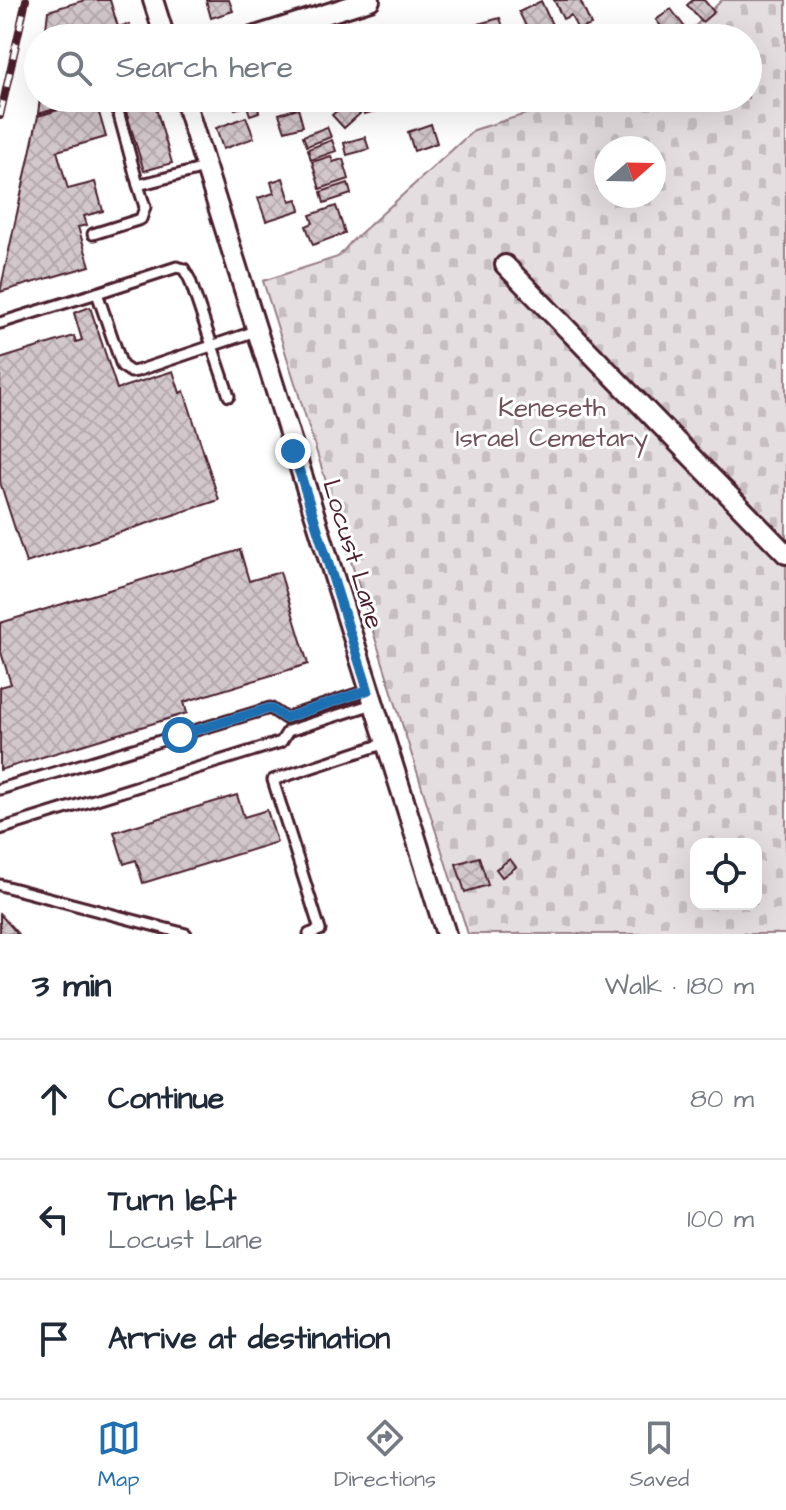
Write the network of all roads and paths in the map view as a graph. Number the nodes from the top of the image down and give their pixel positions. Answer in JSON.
{"nodes":[{"id":1,"x":153,"y":0,"type":"edge"},
{"id":2,"x":370,"y":0,"type":"edge"},
{"id":3,"x":161,"y":24,"type":"edge"},
{"id":4,"x":294,"y":24,"type":"edge"},
{"id":5,"x":118,"y":112,"type":"edge"},
{"id":6,"x":188,"y":112,"type":"edge"},
{"id":7,"x":205,"y":168,"type":"junction"},
{"id":8,"x":138,"y":185,"type":"junction"},
{"id":9,"x":93,"y":234,"type":"dead end"},
{"id":10,"x":505,"y":265,"type":"dead end"},
{"id":11,"x":97,"y":293,"type":"junction"},
{"id":12,"x":0,"y":323,"type":"edge"},
{"id":13,"x":256,"y":331,"type":"junction"},
{"id":14,"x":212,"y":346,"type":"junction"},
{"id":15,"x":229,"y":396,"type":"dead end"},
{"id":16,"x":786,"y":554,"type":"edge"},
{"id":17,"x":370,"y":697,"type":"junction"},
{"id":18,"x":386,"y":743,"type":"junction"},
{"id":19,"x":0,"y":789,"type":"edge"},
{"id":20,"x":0,"y":829,"type":"edge"},
{"id":21,"x":0,"y":885,"type":"edge"},
{"id":22,"x":186,"y":934,"type":"edge"},
{"id":23,"x":309,"y":934,"type":"edge"},
{"id":24,"x":446,"y":934,"type":"edge"}],
"edges":[{"from":1,"to":3,"type":"street"},
{"from":2,"to":4,"type":"street"},
{"from":5,"to":8,"type":"lane"},
{"from":6,"to":7,"type":"street","name":"Locust Lane"},
{"from":7,"to":8,"type":"lane"},
{"from":7,"to":13,"type":"street","name":"Locust Lane"},
{"from":8,"to":9,"type":"lane"},
{"from":10,"to":16,"type":"street"},
{"from":11,"to":12,"type":"lane"},
{"from":11,"to":14,"type":"lane"},
{"from":11,"to":14,"type":"lane"},
{"from":13,"to":14,"type":"lane"},
{"from":13,"to":17,"type":"street","name":"Locust Lane"},
{"from":14,"to":15,"type":"lane"},
{"from":17,"to":18,"type":"street","name":"Locust Lane"},
{"from":17,"to":19,"type":"lane"},
{"from":17,"to":20,"type":"lane"},
{"from":18,"to":23,"type":"lane"},
{"from":18,"to":24,"type":"street","name":"Locust Lane"},
{"from":21,"to":22,"type":"lane"}]}
